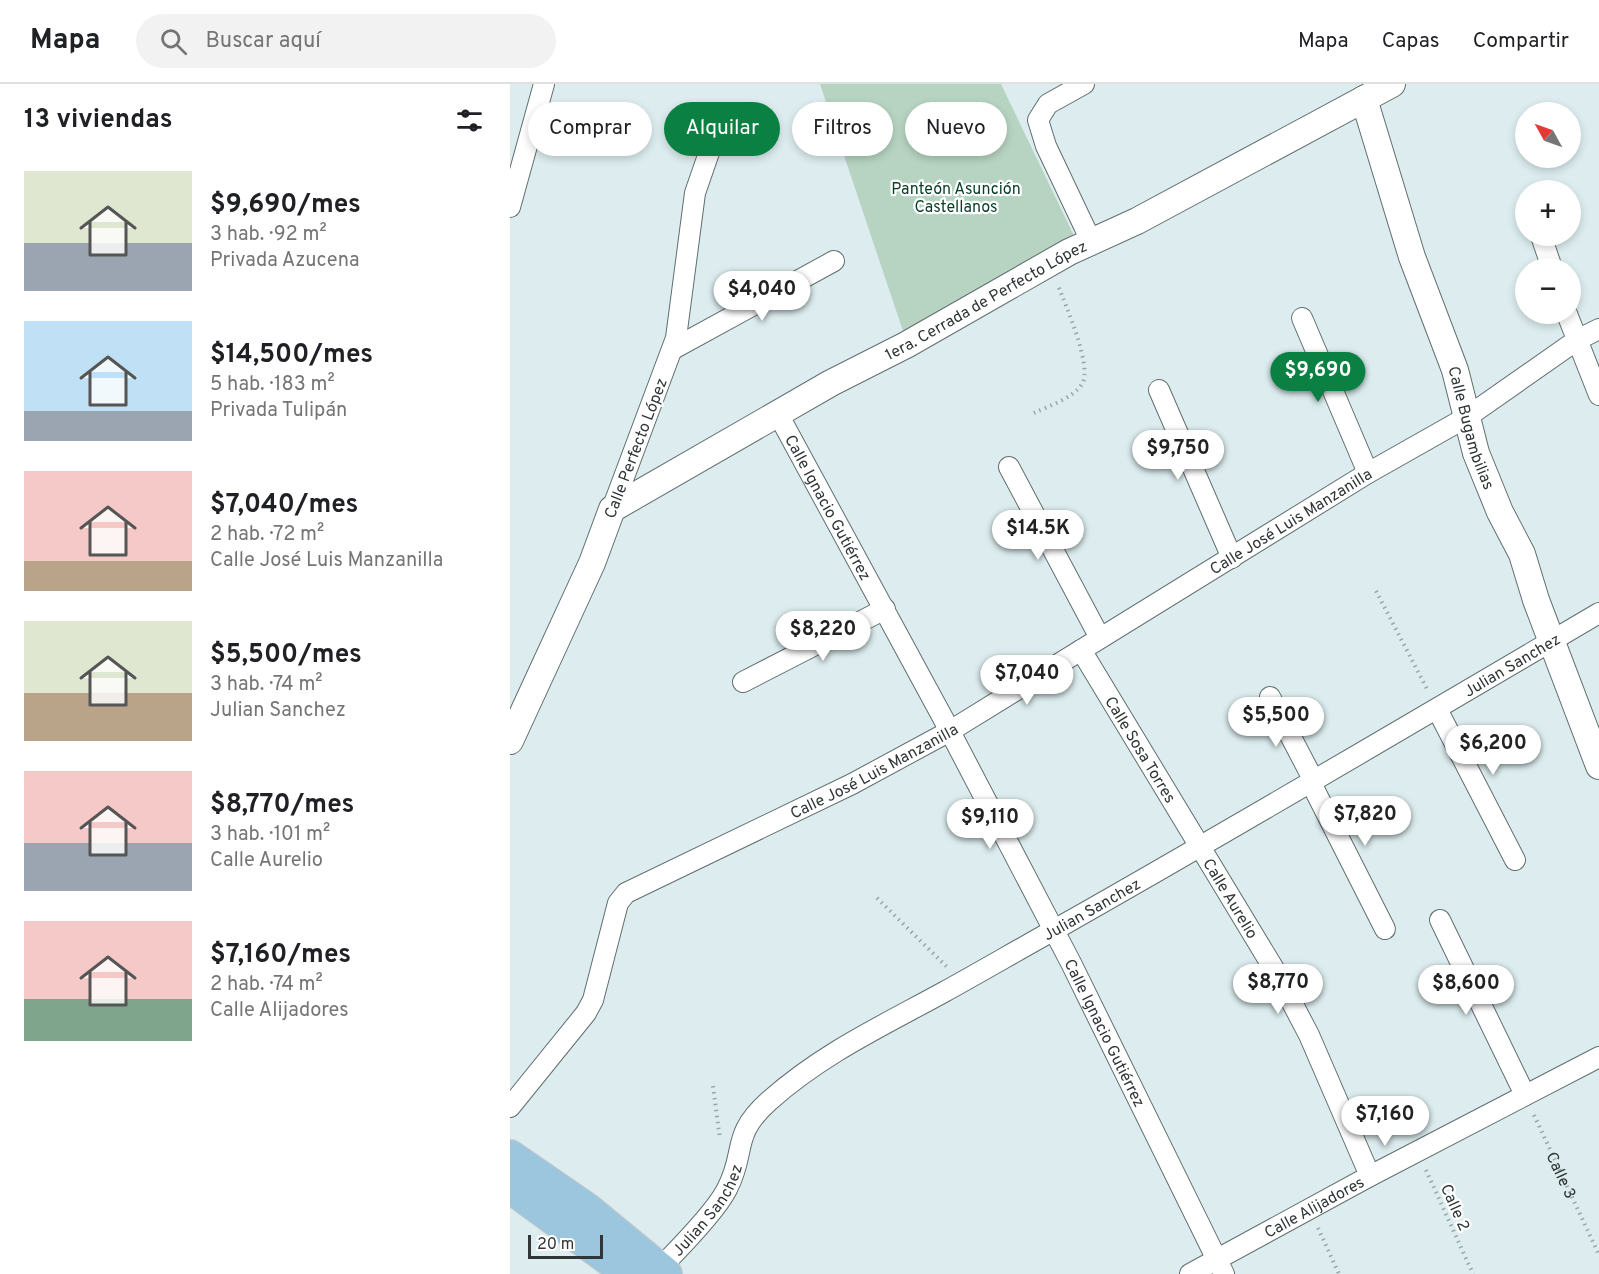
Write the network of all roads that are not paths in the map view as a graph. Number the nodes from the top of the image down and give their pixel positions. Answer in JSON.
{"nodes":[{"id":1,"x":544,"y":84,"type":"edge"},
{"id":2,"x":1084,"y":84,"type":"edge"},
{"id":3,"x":1392,"y":84,"type":"edge"},
{"id":4,"x":1362,"y":91,"type":"edge"},
{"id":5,"x":709,"y":156,"type":"edge"},
{"id":6,"x":510,"y":207,"type":"edge"},
{"id":7,"x":1091,"y":241,"type":"junction"},
{"id":8,"x":834,"y":261,"type":"dead end"},
{"id":9,"x":1302,"y":318,"type":"dead end"},
{"id":10,"x":1571,"y":324,"type":"edge"},
{"id":11,"x":1599,"y":329,"type":"edge"},
{"id":12,"x":1577,"y":340,"type":"junction"},
{"id":13,"x":673,"y":349,"type":"junction"},
{"id":14,"x":1159,"y":390,"type":"dead end"},
{"id":15,"x":1599,"y":395,"type":"edge"},
{"id":16,"x":778,"y":414,"type":"junction"},
{"id":17,"x":1467,"y":417,"type":"junction"},
{"id":18,"x":1009,"y":467,"type":"dead end"},
{"id":19,"x":1368,"y":473,"type":"junction"},
{"id":20,"x":612,"y":508,"type":"junction"},
{"id":21,"x":1232,"y":558,"type":"junction"},
{"id":22,"x":885,"y":609,"type":"junction"},
{"id":23,"x":1599,"y":613,"type":"edge"},
{"id":24,"x":1100,"y":638,"type":"junction"},
{"id":25,"x":1552,"y":640,"type":"junction"},
{"id":26,"x":1081,"y":650,"type":"junction"},
{"id":27,"x":743,"y":682,"type":"dead end"},
{"id":28,"x":1270,"y":697,"type":"dead end"},
{"id":29,"x":1437,"y":709,"type":"junction"},
{"id":30,"x":950,"y":731,"type":"junction"},
{"id":31,"x":510,"y":741,"type":"edge"},
{"id":32,"x":1599,"y":766,"type":"edge"},
{"id":33,"x":1313,"y":782,"type":"junction"},
{"id":34,"x":1200,"y":847,"type":"junction"},
{"id":35,"x":1515,"y":860,"type":"dead end"},
{"id":36,"x":1440,"y":920,"type":"dead end"},
{"id":37,"x":1385,"y":929,"type":"dead end"},
{"id":38,"x":1053,"y":930,"type":"junction"},
{"id":39,"x":1599,"y":1057,"type":"edge"},
{"id":40,"x":1525,"y":1095,"type":"junction"},
{"id":41,"x":510,"y":1107,"type":"edge"},
{"id":42,"x":510,"y":1156,"type":"edge"},
{"id":43,"x":1370,"y":1176,"type":"junction"},
{"id":44,"x":510,"y":1187,"type":"edge"},
{"id":45,"x":1220,"y":1267,"type":"edge"},
{"id":46,"x":618,"y":1270,"type":"edge"},
{"id":47,"x":660,"y":1272,"type":"edge"},
{"id":48,"x":1190,"y":1274,"type":"edge"}],
"edges":[{"from":1,"to":6,"type":"street"},
{"from":2,"to":7,"type":"street"},
{"from":3,"to":4,"type":"street","name":"1era. Cerrada de Perfecto López"},
{"from":4,"to":7,"type":"street","name":"1era. Cerrada de Perfecto López"},
{"from":4,"to":17,"type":"street","name":"Calle Bugambilias"},
{"from":5,"to":13,"type":"street","name":"Calle Perfecto López"},
{"from":7,"to":16,"type":"street","name":"1era. Cerrada de Perfecto López"},
{"from":8,"to":13,"type":"street"},
{"from":9,"to":19,"type":"street"},
{"from":10,"to":12,"type":"street"},
{"from":11,"to":12,"type":"street","name":"Calle José Luis Manzanilla"},
{"from":12,"to":15,"type":"street"},
{"from":12,"to":17,"type":"street","name":"Calle José Luis Manzanilla"},
{"from":13,"to":20,"type":"street","name":"Calle Perfecto López"},
{"from":14,"to":21,"type":"street"},
{"from":16,"to":20,"type":"street","name":"1era. Cerrada de Perfecto López"},
{"from":16,"to":22,"type":"street","name":"Calle Ignacio Gutiérrez"},
{"from":17,"to":19,"type":"street","name":"Calle José Luis Manzanilla"},
{"from":17,"to":25,"type":"street","name":"Calle Bugambilias"},
{"from":18,"to":24,"type":"street"},
{"from":19,"to":21,"type":"street","name":"Calle José Luis Manzanilla"},
{"from":20,"to":31,"type":"street","name":"Calle Perfecto López"},
{"from":21,"to":24,"type":"street","name":"Calle José Luis Manzanilla"},
{"from":22,"to":27,"type":"street"},
{"from":22,"to":30,"type":"street","name":"Calle Ignacio Gutiérrez"},
{"from":23,"to":25,"type":"street","name":"Julian Sanchez"},
{"from":24,"to":26,"type":"street","name":"Calle José Luis Manzanilla"},
{"from":25,"to":29,"type":"street","name":"Julian Sanchez"},
{"from":25,"to":32,"type":"street","name":"Calle Bugambilias"},
{"from":26,"to":30,"type":"street","name":"Calle José Luis Manzanilla"},
{"from":26,"to":34,"type":"street","name":"Calle Sosa Torres"},
{"from":28,"to":33,"type":"street"},
{"from":29,"to":33,"type":"street","name":"Julian Sanchez"},
{"from":29,"to":35,"type":"street"},
{"from":30,"to":38,"type":"street","name":"Calle Ignacio Gutiérrez"},
{"from":30,"to":41,"type":"street","name":"Calle José Luis Manzanilla"},
{"from":33,"to":34,"type":"street","name":"Julian Sanchez"},
{"from":33,"to":37,"type":"street"},
{"from":34,"to":38,"type":"street","name":"Julian Sanchez"},
{"from":34,"to":43,"type":"street","name":"Calle Aurelio"},
{"from":36,"to":40,"type":"street"},
{"from":38,"to":45,"type":"street","name":"Calle Ignacio Gutiérrez"},
{"from":38,"to":47,"type":"street","name":"Julian Sanchez"},
{"from":39,"to":40,"type":"street","name":"Calle Alijadores"},
{"from":40,"to":43,"type":"street","name":"Calle Alijadores"},
{"from":42,"to":47,"type":"main road"},
{"from":43,"to":45,"type":"street","name":"Calle Alijadores"},
{"from":44,"to":46,"type":"main road"},
{"from":45,"to":48,"type":"street","name":"Calle Alijadores"}]}
